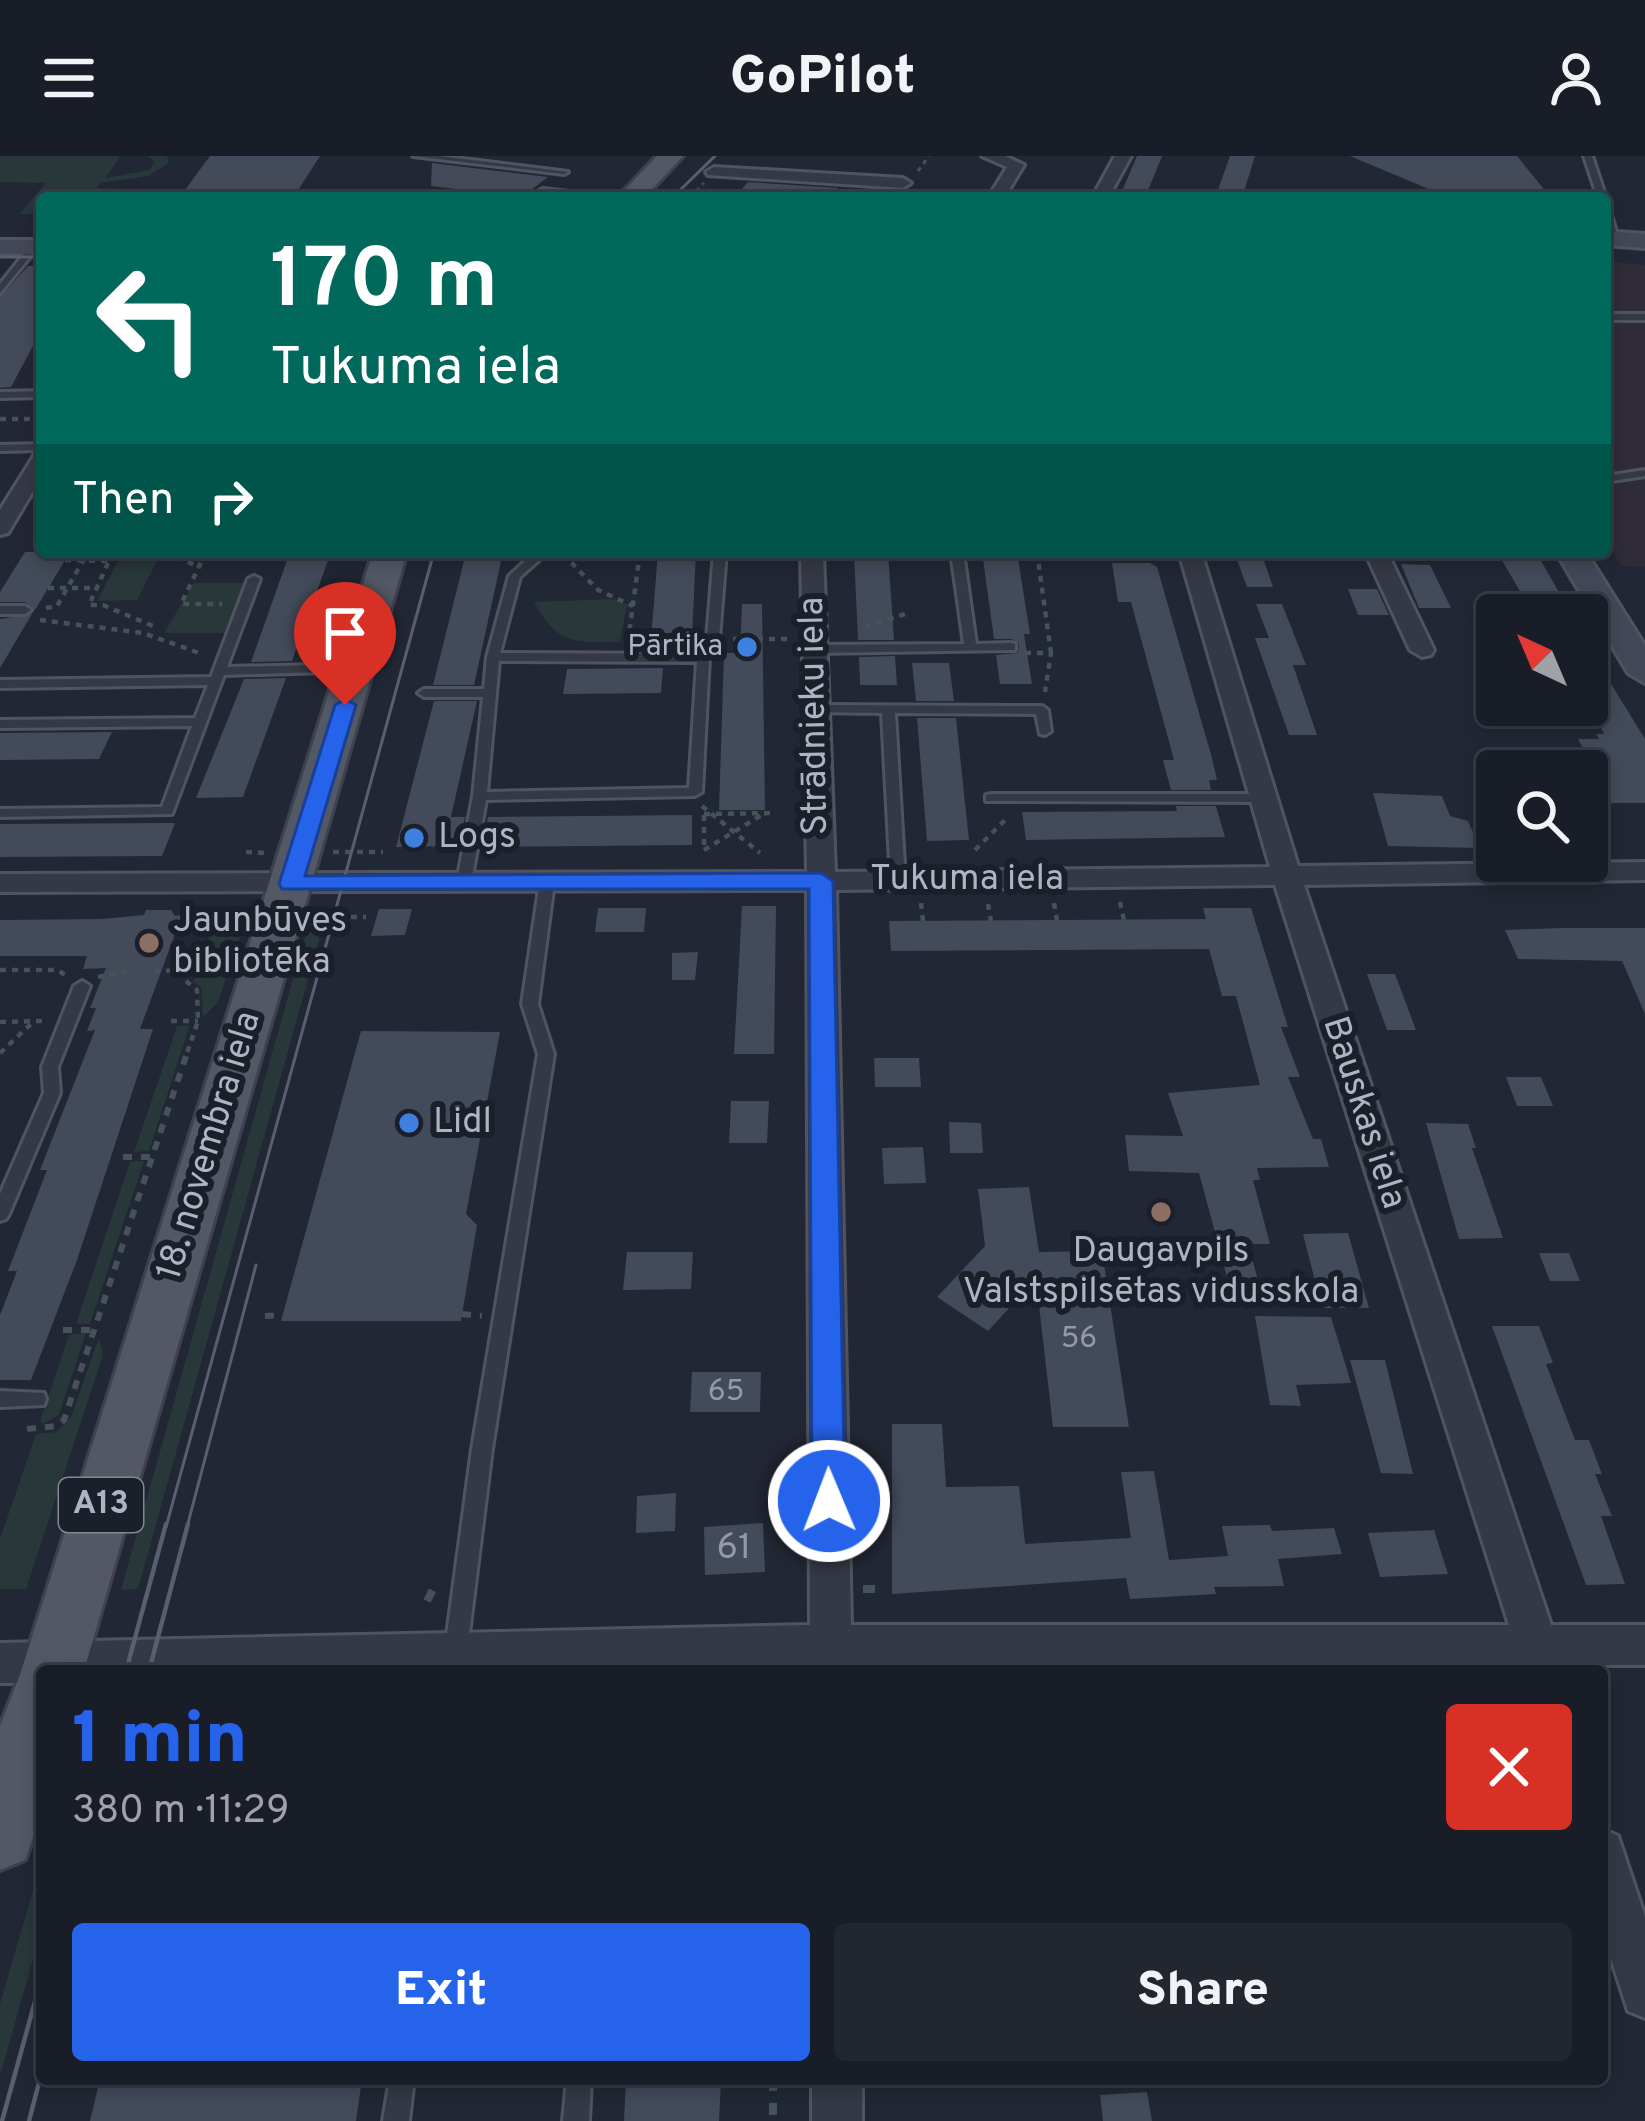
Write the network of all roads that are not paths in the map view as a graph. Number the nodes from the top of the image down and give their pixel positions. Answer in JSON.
{"nodes":[{"id":1,"x":417,"y":156,"type":"edge"},
{"id":2,"x":671,"y":156,"type":"edge"},
{"id":3,"x":825,"y":156,"type":"edge"},
{"id":4,"x":990,"y":156,"type":"edge"},
{"id":5,"x":1123,"y":156,"type":"edge"},
{"id":6,"x":1588,"y":156,"type":"edge"},
{"id":7,"x":715,"y":172,"type":"dead end"},
{"id":8,"x":806,"y":182,"type":"junction"},
{"id":9,"x":543,"y":191,"type":"joint"},
{"id":10,"x":552,"y":192,"type":"edge"},
{"id":11,"x":636,"y":192,"type":"edge"},
{"id":12,"x":893,"y":192,"type":"edge"},
{"id":13,"x":1000,"y":192,"type":"edge"},
{"id":14,"x":1103,"y":192,"type":"edge"},
{"id":15,"x":1600,"y":192,"type":"edge"},
{"id":16,"x":1611,"y":239,"type":"edge"},
{"id":17,"x":1645,"y":241,"type":"edge"},
{"id":18,"x":36,"y":247,"type":"edge"},
{"id":19,"x":0,"y":248,"type":"edge"},
{"id":20,"x":36,"y":249,"type":"edge"},
{"id":21,"x":0,"y":290,"type":"edge"},
{"id":22,"x":1611,"y":317,"type":"edge"},
{"id":23,"x":1645,"y":317,"type":"edge"},
{"id":24,"x":0,"y":394,"type":"edge"},
{"id":25,"x":36,"y":394,"type":"edge"},
{"id":26,"x":36,"y":447,"type":"edge"},
{"id":27,"x":0,"y":448,"type":"edge"},
{"id":28,"x":1645,"y":473,"type":"edge"},
{"id":29,"x":1611,"y":478,"type":"edge"},
{"id":30,"x":21,"y":493,"type":"edge"},
{"id":31,"x":0,"y":529,"type":"edge"},
{"id":32,"x":388,"y":558,"type":"edge"},
{"id":33,"x":535,"y":558,"type":"edge"},
{"id":34,"x":720,"y":558,"type":"edge"},
{"id":35,"x":812,"y":558,"type":"edge"},
{"id":36,"x":958,"y":558,"type":"edge"},
{"id":37,"x":1192,"y":558,"type":"edge"},
{"id":38,"x":1379,"y":558,"type":"edge"},
{"id":39,"x":1575,"y":558,"type":"edge"},
{"id":40,"x":254,"y":579,"type":"dead end"},
{"id":41,"x":0,"y":610,"type":"edge"},
{"id":42,"x":30,"y":613,"type":"road end"},
{"id":43,"x":814,"y":645,"type":"junction"},
{"id":44,"x":970,"y":647,"type":"junction"},
{"id":45,"x":1011,"y":647,"type":"road end"},
{"id":46,"x":1422,"y":650,"type":"dead end"},
{"id":47,"x":493,"y":657,"type":"junction"},
{"id":48,"x":703,"y":658,"type":"junction"},
{"id":49,"x":356,"y":668,"type":"junction"},
{"id":50,"x":219,"y":672,"type":"junction"},
{"id":51,"x":1645,"y":673,"type":"edge"},
{"id":52,"x":0,"y":684,"type":"edge"},
{"id":53,"x":424,"y":693,"type":"dead end"},
{"id":54,"x":490,"y":693,"type":"junction"},
{"id":55,"x":815,"y":709,"type":"junction"},
{"id":56,"x":888,"y":709,"type":"junction"},
{"id":57,"x":201,"y":722,"type":"junction"},
{"id":58,"x":0,"y":724,"type":"edge"},
{"id":59,"x":1046,"y":731,"type":"dead end"},
{"id":60,"x":480,"y":796,"type":"junction"},
{"id":61,"x":991,"y":798,"type":"dead end"},
{"id":62,"x":1264,"y":798,"type":"junction"},
{"id":63,"x":0,"y":813,"type":"edge"},
{"id":64,"x":290,"y":872,"type":"junction"},
{"id":65,"x":1645,"y":872,"type":"edge"},
{"id":66,"x":1287,"y":877,"type":"junction"},
{"id":67,"x":821,"y":881,"type":"junction"},
{"id":68,"x":898,"y":881,"type":"junction"},
{"id":69,"x":464,"y":882,"type":"junction"},
{"id":70,"x":547,"y":882,"type":"junction"},
{"id":71,"x":0,"y":884,"type":"edge"},
{"id":72,"x":82,"y":986,"type":"road end"},
{"id":73,"x":0,"y":1214,"type":"edge"},
{"id":74,"x":0,"y":1399,"type":"edge"},
{"id":75,"x":38,"y":1399,"type":"dead end"},
{"id":76,"x":1645,"y":1645,"type":"edge"},
{"id":77,"x":831,"y":1658,"type":"edge"},
{"id":78,"x":1540,"y":1658,"type":"edge"},
{"id":79,"x":461,"y":1659,"type":"edge"},
{"id":80,"x":39,"y":1665,"type":"edge"},
{"id":81,"x":291,"y":1665,"type":"edge"},
{"id":82,"x":36,"y":1674,"type":"edge"},
{"id":83,"x":0,"y":1835,"type":"edge"},
{"id":84,"x":1608,"y":1872,"type":"edge"},
{"id":85,"x":1645,"y":1994,"type":"edge"},
{"id":86,"x":401,"y":2085,"type":"edge"},
{"id":87,"x":579,"y":2085,"type":"edge"},
{"id":88,"x":837,"y":2085,"type":"edge"},
{"id":89,"x":396,"y":2121,"type":"edge"},
{"id":90,"x":576,"y":2121,"type":"edge"},
{"id":91,"x":837,"y":2121,"type":"edge"}],
"edges":[{"from":1,"to":9,"type":"lane"},
{"from":2,"to":11,"type":"main road"},
{"from":3,"to":8,"type":"street"},
{"from":4,"to":13,"type":"street"},
{"from":5,"to":14,"type":"street"},
{"from":6,"to":15,"type":"lane"},
{"from":7,"to":8,"type":"street"},
{"from":8,"to":12,"type":"street"},
{"from":9,"to":10,"type":"lane"},
{"from":16,"to":17,"type":"street"},
{"from":18,"to":19,"type":"street"},
{"from":20,"to":21,"type":"lane"},
{"from":22,"to":23,"type":"lane"},
{"from":24,"to":25,"type":"lane"},
{"from":26,"to":27,"type":"lane"},
{"from":28,"to":29,"type":"lane"},
{"from":30,"to":31,"type":"street"},
{"from":32,"to":49,"type":"main road","name":"18. novembra iela","number":"A13"},
{"from":33,"to":47,"type":"lane"},
{"from":34,"to":48,"type":"lane"},
{"from":35,"to":43,"type":"street","name":"Strādnieku iela"},
{"from":36,"to":44,"type":"lane"},
{"from":37,"to":62,"type":"street","name":"Bauskas iela"},
{"from":38,"to":46,"type":"street"},
{"from":39,"to":51,"type":"street"},
{"from":40,"to":50,"type":"lane"},
{"from":41,"to":42,"type":"lane"},
{"from":43,"to":44,"type":"lane"},
{"from":43,"to":55,"type":"street","name":"Strādnieku iela"},
{"from":44,"to":45,"type":"lane"},
{"from":47,"to":48,"type":"lane"},
{"from":47,"to":54,"type":"lane"},
{"from":48,"to":60,"type":"lane"},
{"from":49,"to":50,"type":"lane"},
{"from":49,"to":64,"type":"main road","name":"18. novembra iela","number":"A13"},
{"from":50,"to":52,"type":"lane"},
{"from":50,"to":57,"type":"lane"},
{"from":53,"to":54,"type":"lane"},
{"from":54,"to":60,"type":"lane"},
{"from":55,"to":56,"type":"lane"},
{"from":55,"to":67,"type":"street","name":"Strādnieku iela"},
{"from":56,"to":59,"type":"lane"},
{"from":56,"to":68,"type":"lane"},
{"from":57,"to":58,"type":"lane"},
{"from":57,"to":63,"type":"lane"},
{"from":60,"to":69,"type":"lane"},
{"from":61,"to":62,"type":"lane"},
{"from":62,"to":66,"type":"street","name":"Bauskas iela"},
{"from":64,"to":69,"type":"street","name":"Tukuma iela"},
{"from":64,"to":71,"type":"street","name":"Tukuma iela"},
{"from":64,"to":80,"type":"main road","name":"18. novembra iela","number":"A13"},
{"from":65,"to":66,"type":"street","name":"Tukuma iela"},
{"from":66,"to":68,"type":"street","name":"Tukuma iela"},
{"from":66,"to":78,"type":"street","name":"Bauskas iela"},
{"from":67,"to":68,"type":"street","name":"Tukuma iela"},
{"from":67,"to":70,"type":"street","name":"Tukuma iela"},
{"from":67,"to":77,"type":"street","name":"Strādnieku iela"},
{"from":69,"to":70,"type":"street","name":"Tukuma iela"},
{"from":70,"to":79,"type":"lane"},
{"from":72,"to":73,"type":"lane"},
{"from":74,"to":75,"type":"lane"},
{"from":76,"to":78,"type":"street"},
{"from":77,"to":78,"type":"street"},
{"from":77,"to":79,"type":"street"},
{"from":79,"to":81,"type":"street"},
{"from":82,"to":83,"type":"main road","name":"18. novembra iela","number":"A13"},
{"from":84,"to":85,"type":"street"},
{"from":86,"to":89,"type":"lane"},
{"from":87,"to":90,"type":"lane"},
{"from":88,"to":91,"type":"street"}]}
